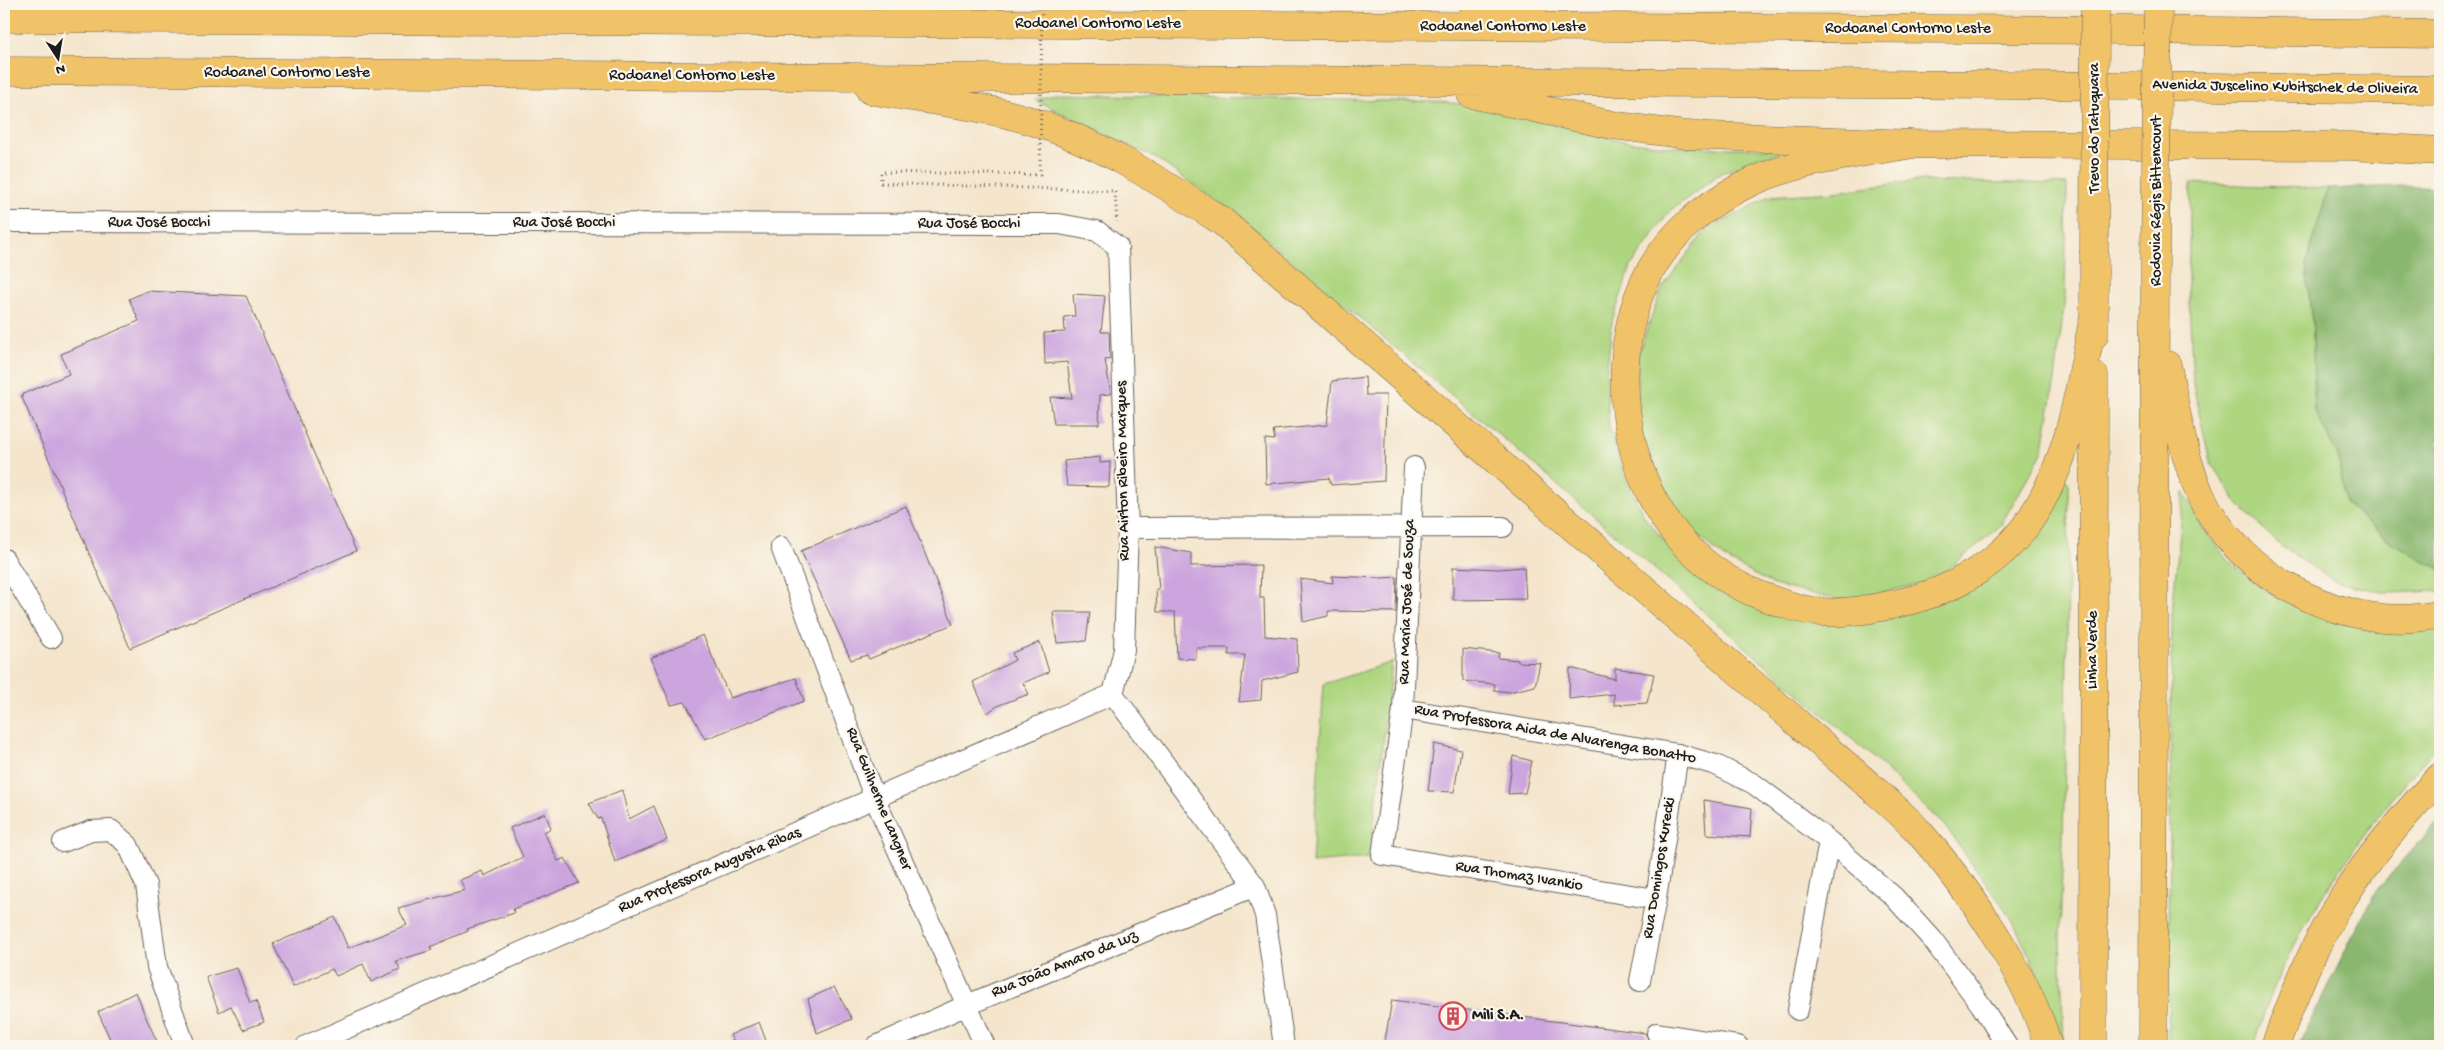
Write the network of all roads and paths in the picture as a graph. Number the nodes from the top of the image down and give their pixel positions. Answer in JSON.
{"nodes":[{"id":1,"x":1042,"y":4,"type":"edge"},
{"id":2,"x":1534,"y":4,"type":"edge"},
{"id":3,"x":2095,"y":4,"type":"edge"},
{"id":4,"x":2158,"y":4,"type":"edge"},
{"id":5,"x":4,"y":18,"type":"edge"},
{"id":6,"x":1373,"y":26,"type":"junction"},
{"id":7,"x":2440,"y":34,"type":"edge"},
{"id":8,"x":4,"y":71,"type":"edge"},
{"id":9,"x":799,"y":77,"type":"junction"},
{"id":10,"x":1397,"y":81,"type":"junction"},
{"id":11,"x":2130,"y":86,"type":"joint"},
{"id":12,"x":2440,"y":90,"type":"edge"},
{"id":13,"x":1913,"y":144,"type":"junction"},
{"id":14,"x":2350,"y":146,"type":"junction"},
{"id":15,"x":2440,"y":151,"type":"edge"},
{"id":16,"x":2440,"y":167,"type":"edge"},
{"id":17,"x":4,"y":222,"type":"edge"},
{"id":18,"x":1118,"y":247,"type":"junction"},
{"id":19,"x":2094,"y":253,"type":"joint"},
{"id":20,"x":2156,"y":309,"type":"junction"},
{"id":21,"x":2094,"y":316,"type":"junction"},
{"id":22,"x":1414,"y":467,"type":"dead end"},
{"id":23,"x":1503,"y":527,"type":"dead end"},
{"id":24,"x":1128,"y":528,"type":"junction"},
{"id":25,"x":1411,"y":528,"type":"junction"},
{"id":26,"x":781,"y":547,"type":"dead end"},
{"id":27,"x":4,"y":559,"type":"edge"},
{"id":28,"x":2440,"y":614,"type":"edge"},
{"id":29,"x":51,"y":638,"type":"dead end"},
{"id":30,"x":1113,"y":694,"type":"junction"},
{"id":31,"x":1403,"y":709,"type":"junction"},
{"id":32,"x":1678,"y":754,"type":"junction"},
{"id":33,"x":2440,"y":777,"type":"edge"},
{"id":34,"x":876,"y":799,"type":"junction"},
{"id":35,"x":1830,"y":841,"type":"junction"},
{"id":36,"x":63,"y":842,"type":"dead end"},
{"id":37,"x":1382,"y":855,"type":"joint"},
{"id":38,"x":1255,"y":886,"type":"junction"},
{"id":39,"x":1656,"y":899,"type":"junction"},
{"id":40,"x":1640,"y":981,"type":"dead end"},
{"id":41,"x":967,"y":1006,"type":"junction"},
{"id":42,"x":1798,"y":1010,"type":"dead end"},
{"id":43,"x":1658,"y":1033,"type":"dead end"},
{"id":44,"x":184,"y":1046,"type":"edge"},
{"id":45,"x":306,"y":1046,"type":"edge"},
{"id":46,"x":876,"y":1046,"type":"edge"},
{"id":47,"x":985,"y":1046,"type":"edge"},
{"id":48,"x":1284,"y":1046,"type":"edge"},
{"id":49,"x":1738,"y":1046,"type":"edge"},
{"id":50,"x":2007,"y":1046,"type":"edge"},
{"id":51,"x":2048,"y":1046,"type":"edge"},
{"id":52,"x":2093,"y":1046,"type":"edge"},
{"id":53,"x":2153,"y":1046,"type":"edge"},
{"id":54,"x":2274,"y":1046,"type":"edge"}],
"edges":[{"from":1,"to":18,"type":"path","bridge":true},
{"from":2,"to":6,"type":"highway"},
{"from":3,"to":19,"type":"highway","name":"Trevo do Tatuquara","bridge":true},
{"from":4,"to":20,"type":"highway","name":"Rodovia Régis Bittencourt","bridge":true},
{"from":5,"to":6,"type":"highway","name":"Rodoanel Contorno Leste"},
{"from":6,"to":7,"type":"highway","name":"Rodoanel Contorno Leste"},
{"from":8,"to":9,"type":"highway","name":"Rodoanel Contorno Leste"},
{"from":9,"to":10,"type":"highway","name":"Rodoanel Contorno Leste"},
{"from":9,"to":51,"type":"highway"},
{"from":10,"to":11,"type":"highway","name":"Rodoanel Contorno Leste"},
{"from":10,"to":13,"type":"highway"},
{"from":11,"to":12,"type":"highway","name":"Avenida Juscelino Kubitschek de Oliveira"},
{"from":13,"to":14,"type":"highway"},
{"from":13,"to":21,"type":"highway"},
{"from":14,"to":15,"type":"highway"},
{"from":14,"to":16,"type":"highway"},
{"from":17,"to":18,"type":"street","name":"Rua José Bocchi"},
{"from":18,"to":24,"type":"street","name":"Rua Airton Ribeiro Marques"},
{"from":19,"to":21,"type":"highway","name":"Linha Verde"},
{"from":20,"to":28,"type":"highway"},
{"from":20,"to":53,"type":"highway"},
{"from":21,"to":52,"type":"highway","name":"Linha Verde"},
{"from":22,"to":25,"type":"street","name":"Rua Maria José de Souza"},
{"from":23,"to":25,"type":"street"},
{"from":24,"to":25,"type":"street"},
{"from":24,"to":30,"type":"street","name":"Rua Airton Ribeiro Marques"},
{"from":25,"to":31,"type":"street","name":"Rua Maria José de Souza"},
{"from":26,"to":34,"type":"street","name":"Rua Guilherme Langner"},
{"from":27,"to":29,"type":"street"},
{"from":30,"to":34,"type":"street","name":"Rua Professora Augusta Ribas"},
{"from":30,"to":38,"type":"street"},
{"from":31,"to":32,"type":"street","name":"Rua Professora Aida de Alvarenga Bonatto"},
{"from":31,"to":37,"type":"street","name":"Rua Maria José de Souza"},
{"from":32,"to":35,"type":"street","name":"Rua Professora Aida de Alvarenga Bonatto"},
{"from":32,"to":39,"type":"street","name":"Rua Domingos Kurecki"},
{"from":33,"to":54,"type":"highway"},
{"from":34,"to":41,"type":"street","name":"Rua Guilherme Langner"},
{"from":34,"to":45,"type":"street","name":"Rua Professora Augusta Ribas"},
{"from":35,"to":42,"type":"street"},
{"from":35,"to":50,"type":"street","name":"Rua Professora Aida de Alvarenga Bonatto"},
{"from":36,"to":44,"type":"street"},
{"from":37,"to":39,"type":"street","name":"Rua Thomaz Ivankio"},
{"from":38,"to":41,"type":"street","name":"Rua João Amaro da Luz"},
{"from":38,"to":48,"type":"street"},
{"from":39,"to":40,"type":"street","name":"Rua Domingos Kurecki"},
{"from":41,"to":46,"type":"street","name":"Rua João Amaro da Luz"},
{"from":41,"to":47,"type":"street","name":"Rua Guilherme Langner"},
{"from":43,"to":49,"type":"street"}]}
